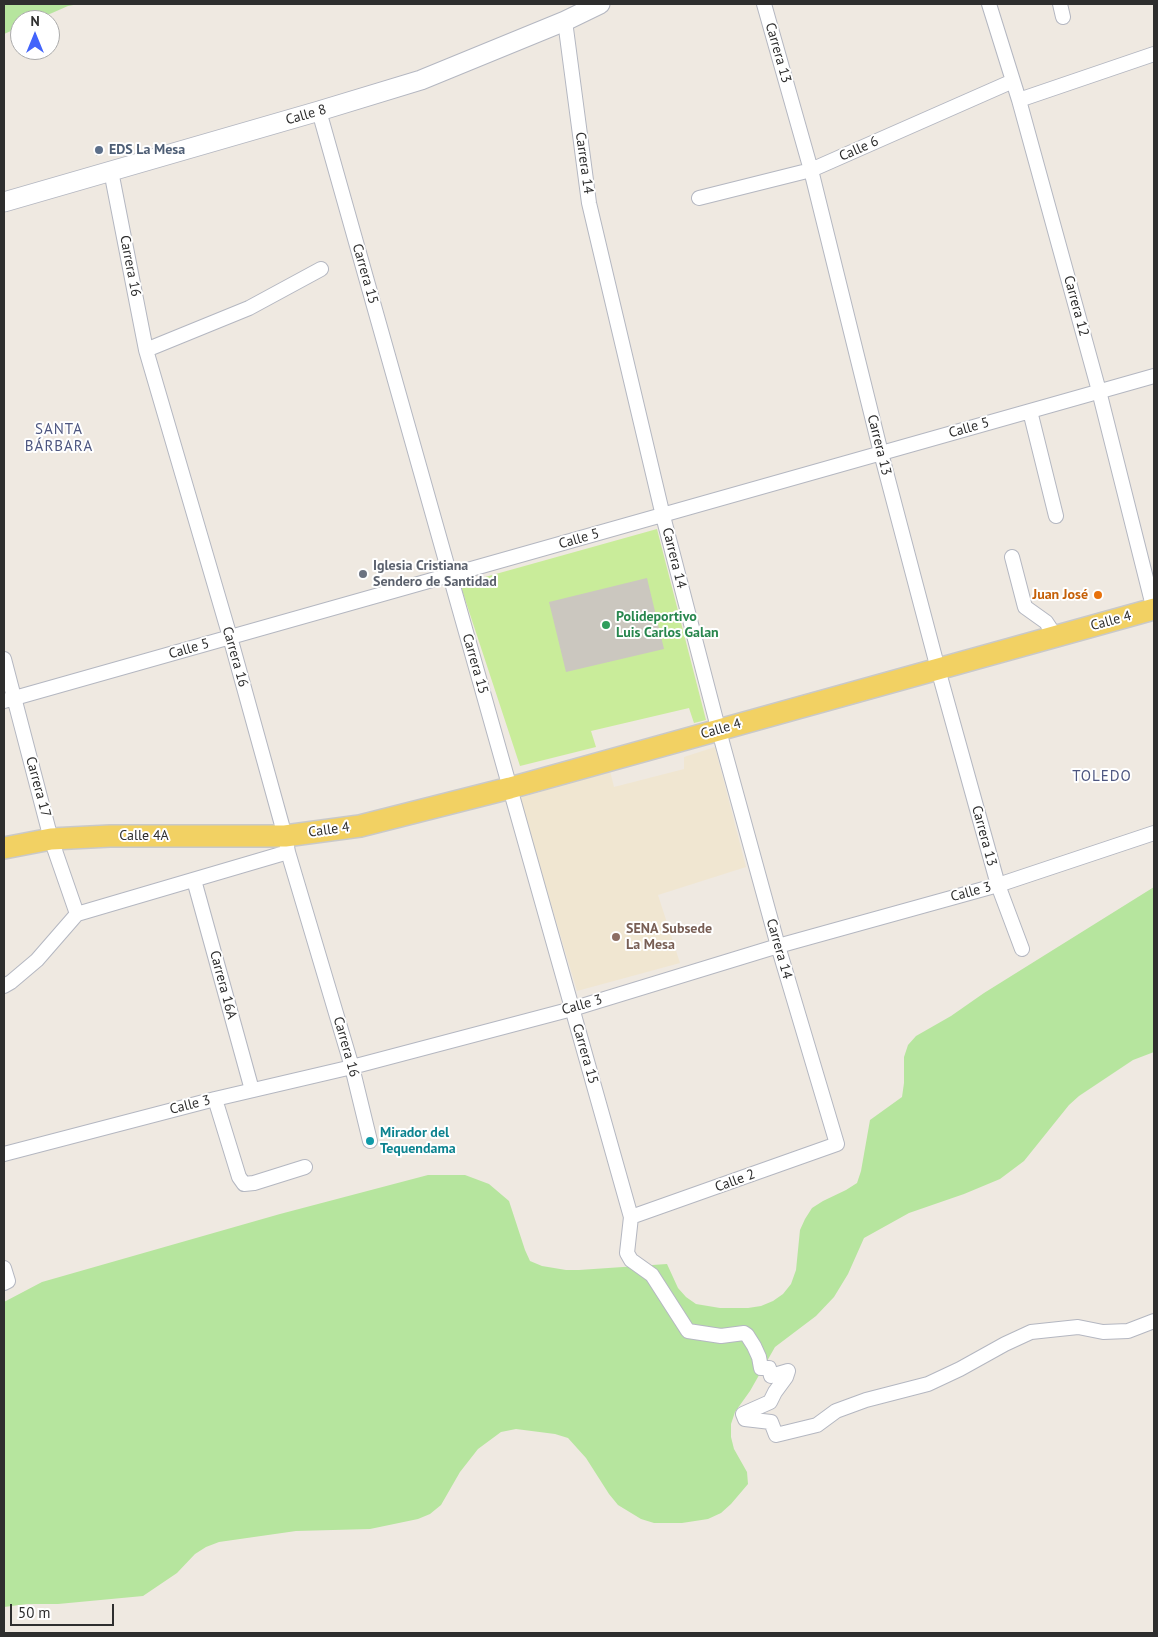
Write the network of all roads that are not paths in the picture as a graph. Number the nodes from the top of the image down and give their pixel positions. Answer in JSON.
{"nodes":[{"id":1,"x":600,"y":4,"type":"edge"},
{"id":2,"x":764,"y":4,"type":"edge"},
{"id":3,"x":989,"y":4,"type":"edge"},
{"id":4,"x":564,"y":21,"type":"junction"},
{"id":5,"x":1154,"y":54,"type":"edge"},
{"id":6,"x":1013,"y":81,"type":"junction"},
{"id":7,"x":1019,"y":100,"type":"junction"},
{"id":8,"x":319,"y":111,"type":"junction"},
{"id":9,"x":111,"y":170,"type":"junction"},
{"id":10,"x":811,"y":170,"type":"junction"},
{"id":11,"x":698,"y":198,"type":"dead end"},
{"id":12,"x":4,"y":202,"type":"edge"},
{"id":13,"x":321,"y":269,"type":"dead end"},
{"id":14,"x":146,"y":350,"type":"junction"},
{"id":15,"x":1154,"y":376,"type":"edge"},
{"id":16,"x":1099,"y":391,"type":"junction"},
{"id":17,"x":1030,"y":411,"type":"junction"},
{"id":18,"x":881,"y":453,"type":"junction"},
{"id":19,"x":663,"y":516,"type":"junction"},
{"id":20,"x":1056,"y":516,"type":"dead end"},
{"id":21,"x":1012,"y":557,"type":"dead end"},
{"id":22,"x":450,"y":576,"type":"junction"},
{"id":23,"x":1154,"y":610,"type":"edge"},
{"id":24,"x":1056,"y":636,"type":"junction"},
{"id":25,"x":230,"y":637,"type":"junction"},
{"id":26,"x":4,"y":659,"type":"edge"},
{"id":27,"x":938,"y":669,"type":"junction"},
{"id":28,"x":9,"y":699,"type":"edge"},
{"id":29,"x":719,"y":730,"type":"junction"},
{"id":30,"x":510,"y":788,"type":"junction"},
{"id":31,"x":1154,"y":833,"type":"edge"},
{"id":32,"x":52,"y":839,"type":"junction"},
{"id":33,"x":286,"y":844,"type":"junction"},
{"id":34,"x":4,"y":848,"type":"edge"},
{"id":35,"x":194,"y":880,"type":"junction"},
{"id":36,"x":998,"y":885,"type":"junction"},
{"id":37,"x":77,"y":914,"type":"junction"},
{"id":38,"x":778,"y":946,"type":"junction"},
{"id":39,"x":1022,"y":949,"type":"dead end"},
{"id":40,"x":4,"y":986,"type":"edge"},
{"id":41,"x":572,"y":1009,"type":"junction"},
{"id":42,"x":352,"y":1067,"type":"junction"},
{"id":43,"x":252,"y":1090,"type":"junction"},
{"id":44,"x":216,"y":1099,"type":"junction"},
{"id":45,"x":370,"y":1141,"type":"dead end"},
{"id":46,"x":837,"y":1144,"type":"joint"},
{"id":47,"x":4,"y":1154,"type":"edge"},
{"id":48,"x":305,"y":1167,"type":"dead end"},
{"id":49,"x":631,"y":1217,"type":"junction"},
{"id":50,"x":1154,"y":1321,"type":"edge"}],
"edges":[{"from":1,"to":4,"type":"main road","name":"Calle 8"},
{"from":2,"to":10,"type":"street","name":"Carrera 13"},
{"from":3,"to":6,"type":"street","name":"Carrera 12"},
{"from":4,"to":8,"type":"main road","name":"Calle 8"},
{"from":4,"to":19,"type":"street","name":"Carrera 14"},
{"from":5,"to":7,"type":"street"},
{"from":6,"to":7,"type":"street","name":"Carrera 12"},
{"from":6,"to":10,"type":"street","name":"Calle 6"},
{"from":7,"to":16,"type":"street","name":"Carrera 12"},
{"from":8,"to":9,"type":"main road","name":"Calle 8"},
{"from":8,"to":22,"type":"street","name":"Carrera 15"},
{"from":9,"to":12,"type":"main road","name":"Calle 8"},
{"from":9,"to":14,"type":"street","name":"Carrera 16"},
{"from":10,"to":11,"type":"street","name":"Calle 6"},
{"from":10,"to":18,"type":"street","name":"Carrera 13"},
{"from":13,"to":14,"type":"street"},
{"from":14,"to":25,"type":"street","name":"Carrera 16"},
{"from":15,"to":16,"type":"street","name":"Calle 5"},
{"from":16,"to":17,"type":"street","name":"Calle 5"},
{"from":16,"to":23,"type":"street","name":"Carrera 12"},
{"from":17,"to":18,"type":"street","name":"Calle 5"},
{"from":17,"to":20,"type":"street"},
{"from":18,"to":19,"type":"street","name":"Calle 5"},
{"from":18,"to":27,"type":"street","name":"Carrera 13"},
{"from":19,"to":22,"type":"street","name":"Calle 5"},
{"from":19,"to":29,"type":"street","name":"Carrera 14"},
{"from":21,"to":24,"type":"street"},
{"from":22,"to":25,"type":"street","name":"Calle 5"},
{"from":22,"to":30,"type":"street","name":"Carrera 15"},
{"from":23,"to":24,"type":"main road","name":"Calle 4"},
{"from":24,"to":27,"type":"main road","name":"Calle 4"},
{"from":25,"to":28,"type":"street","name":"Calle 5"},
{"from":25,"to":33,"type":"street","name":"Carrera 16"},
{"from":26,"to":28,"type":"street","name":"Carrera 17"},
{"from":27,"to":29,"type":"main road","name":"Calle 4"},
{"from":27,"to":36,"type":"street","name":"Carrera 13"},
{"from":28,"to":32,"type":"street","name":"Carrera 17"},
{"from":29,"to":30,"type":"main road","name":"Calle 4"},
{"from":29,"to":38,"type":"street","name":"Carrera 14"},
{"from":30,"to":33,"type":"main road","name":"Calle 4"},
{"from":30,"to":41,"type":"street","name":"Carrera 15"},
{"from":31,"to":36,"type":"street","name":"Calle 3"},
{"from":32,"to":33,"type":"main road","name":"Calle 4A"},
{"from":32,"to":34,"type":"main road","name":"Calle 4A"},
{"from":32,"to":37,"type":"street","name":"Carrera 17"},
{"from":33,"to":35,"type":"street","name":"Calle 4"},
{"from":33,"to":42,"type":"street","name":"Carrera 16"},
{"from":35,"to":37,"type":"street","name":"Calle 4"},
{"from":35,"to":43,"type":"street","name":"Carrera 16A"},
{"from":36,"to":38,"type":"street","name":"Calle 3"},
{"from":36,"to":39,"type":"street","name":"Carrera 13"},
{"from":37,"to":40,"type":"street"},
{"from":38,"to":41,"type":"street","name":"Calle 3"},
{"from":38,"to":46,"type":"street","name":"Carrera 14"},
{"from":41,"to":42,"type":"street","name":"Calle 3"},
{"from":41,"to":49,"type":"street","name":"Carrera 15"},
{"from":42,"to":43,"type":"street","name":"Calle 3"},
{"from":42,"to":45,"type":"street","name":"Carrera 16"},
{"from":43,"to":44,"type":"street","name":"Calle 3"},
{"from":44,"to":47,"type":"street","name":"Calle 3"},
{"from":44,"to":48,"type":"street"},
{"from":46,"to":49,"type":"street","name":"Calle 2"},
{"from":49,"to":50,"type":"street"}]}
